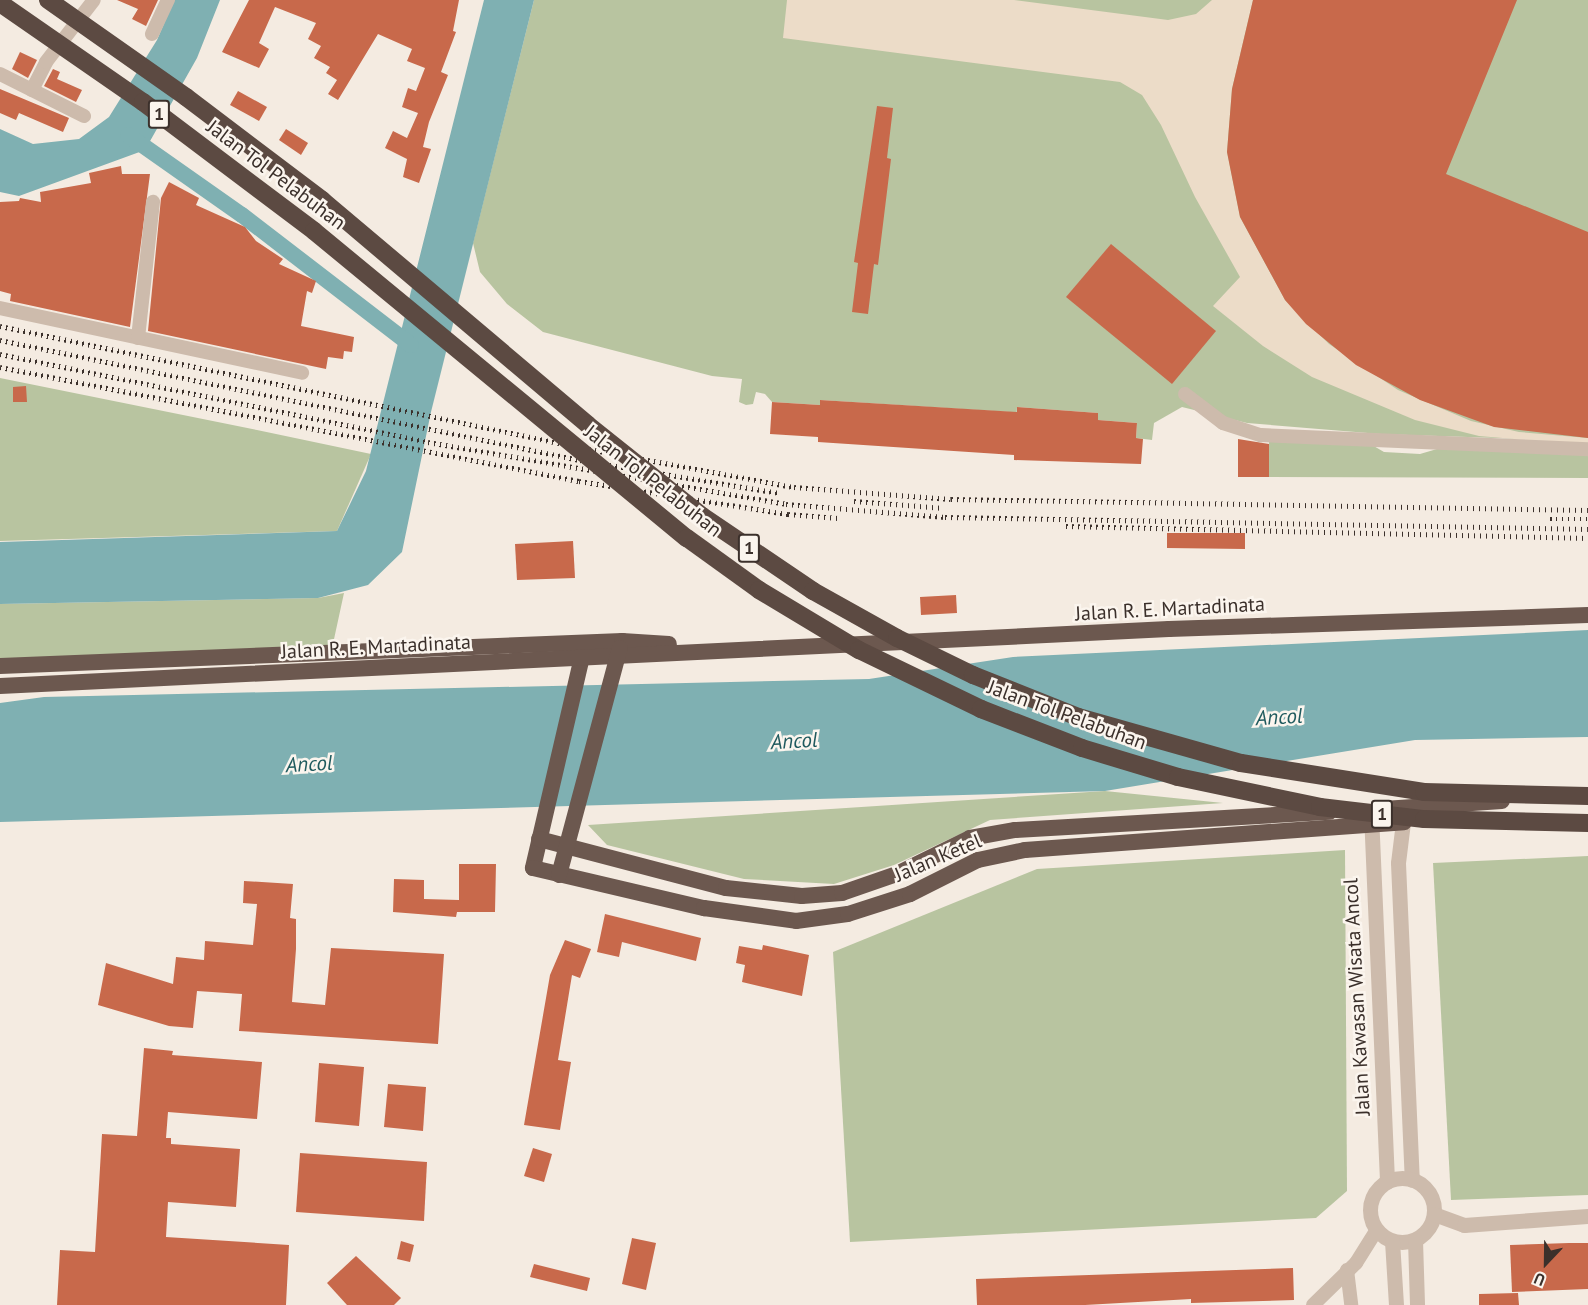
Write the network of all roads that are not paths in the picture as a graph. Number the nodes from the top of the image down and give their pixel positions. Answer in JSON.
{"nodes":[{"id":1,"x":48,"y":0,"type":"edge"},
{"id":2,"x":94,"y":0,"type":"edge"},
{"id":3,"x":168,"y":0,"type":"edge"},
{"id":4,"x":0,"y":3,"type":"edge"},
{"id":5,"x":152,"y":34,"type":"dead end"},
{"id":6,"x":0,"y":74,"type":"edge"},
{"id":7,"x":32,"y":90,"type":"junction"},
{"id":8,"x":84,"y":116,"type":"dead end"},
{"id":9,"x":153,"y":202,"type":"dead end"},
{"id":10,"x":0,"y":308,"type":"edge"},
{"id":11,"x":138,"y":338,"type":"junction"},
{"id":12,"x":302,"y":373,"type":"dead end"},
{"id":13,"x":1185,"y":394,"type":"dead end"},
{"id":14,"x":1588,"y":449,"type":"edge"},
{"id":15,"x":1588,"y":615,"type":"edge"},
{"id":16,"x":620,"y":648,"type":"junction"},
{"id":17,"x":581,"y":658,"type":"junction"},
{"id":18,"x":0,"y":666,"type":"edge"},
{"id":19,"x":0,"y":686,"type":"edge"},
{"id":20,"x":1588,"y":795,"type":"edge"},
{"id":21,"x":1401,"y":815,"type":"junction"},
{"id":22,"x":1588,"y":816,"type":"edge"},
{"id":23,"x":1372,"y":817,"type":"junction"},
{"id":24,"x":1588,"y":823,"type":"edge"},
{"id":25,"x":539,"y":839,"type":"junction"},
{"id":26,"x":567,"y":845,"type":"junction"},
{"id":27,"x":559,"y":874,"type":"junction"},
{"id":28,"x":761,"y":892,"type":"junction"},
{"id":29,"x":759,"y":917,"type":"junction"},
{"id":30,"x":1412,"y":1180,"type":"junction"},
{"id":31,"x":1387,"y":1182,"type":"junction"},
{"id":32,"x":1434,"y":1214,"type":"junction"},
{"id":33,"x":1588,"y":1216,"type":"edge"},
{"id":34,"x":1377,"y":1230,"type":"junction"},
{"id":35,"x":1415,"y":1240,"type":"junction"},
{"id":36,"x":1392,"y":1241,"type":"junction"},
{"id":37,"x":1347,"y":1270,"type":"junction"},
{"id":38,"x":1313,"y":1305,"type":"edge"},
{"id":39,"x":1351,"y":1305,"type":"edge"},
{"id":40,"x":1396,"y":1305,"type":"edge"},
{"id":41,"x":1417,"y":1305,"type":"edge"}],
"edges":[{"from":1,"to":20,"type":"highway","name":"Jalan Tol Pelabuhan","number":"1","bridge":true},
{"from":2,"to":7,"type":"street"},
{"from":3,"to":5,"type":"street"},
{"from":4,"to":24,"type":"highway","name":"Jalan Tol Pelabuhan","number":"1","bridge":true},
{"from":6,"to":7,"type":"street"},
{"from":7,"to":8,"type":"street"},
{"from":9,"to":11,"type":"street"},
{"from":10,"to":11,"type":"street"},
{"from":11,"to":12,"type":"street"},
{"from":13,"to":14,"type":"street"},
{"from":15,"to":16,"type":"highway","name":"Jalan R. E. Martadinata"},
{"from":16,"to":17,"type":"highway","name":"Jalan R. E. Martadinata"},
{"from":16,"to":26,"type":"highway"},
{"from":17,"to":18,"type":"highway","name":"Jalan R. E. Martadinata"},
{"from":17,"to":19,"type":"highway","name":"Jalan R. E. Martadinata"},
{"from":17,"to":25,"type":"highway","name":"Jalan Ketel"},
{"from":20,"to":21,"type":"highway"},
{"from":21,"to":22,"type":"highway"},
{"from":21,"to":23,"type":"highway"},
{"from":21,"to":30,"type":"street"},
{"from":23,"to":28,"type":"highway","name":"Jalan Ketel"},
{"from":23,"to":29,"type":"highway","name":"Jalan Ketel"},
{"from":23,"to":31,"type":"street","name":"Jalan Kawasan Wisata Ancol"},
{"from":25,"to":26,"type":"highway","name":"Jalan Ketel"},
{"from":25,"to":27,"type":"highway","name":"Jalan Ketel"},
{"from":26,"to":27,"type":"highway"},
{"from":26,"to":28,"type":"highway","name":"Jalan Ketel"},
{"from":27,"to":29,"type":"highway","name":"Jalan Ketel"},
{"from":28,"to":29,"type":"highway"},
{"from":30,"to":31,"type":"street"},
{"from":30,"to":32,"type":"street"},
{"from":31,"to":34,"type":"street"},
{"from":32,"to":33,"type":"street"},
{"from":32,"to":35,"type":"street"},
{"from":34,"to":36,"type":"street"},
{"from":34,"to":37,"type":"street"},
{"from":35,"to":36,"type":"street"},
{"from":35,"to":41,"type":"street"},
{"from":36,"to":40,"type":"street"},
{"from":37,"to":38,"type":"street"},
{"from":37,"to":39,"type":"street"}]}
